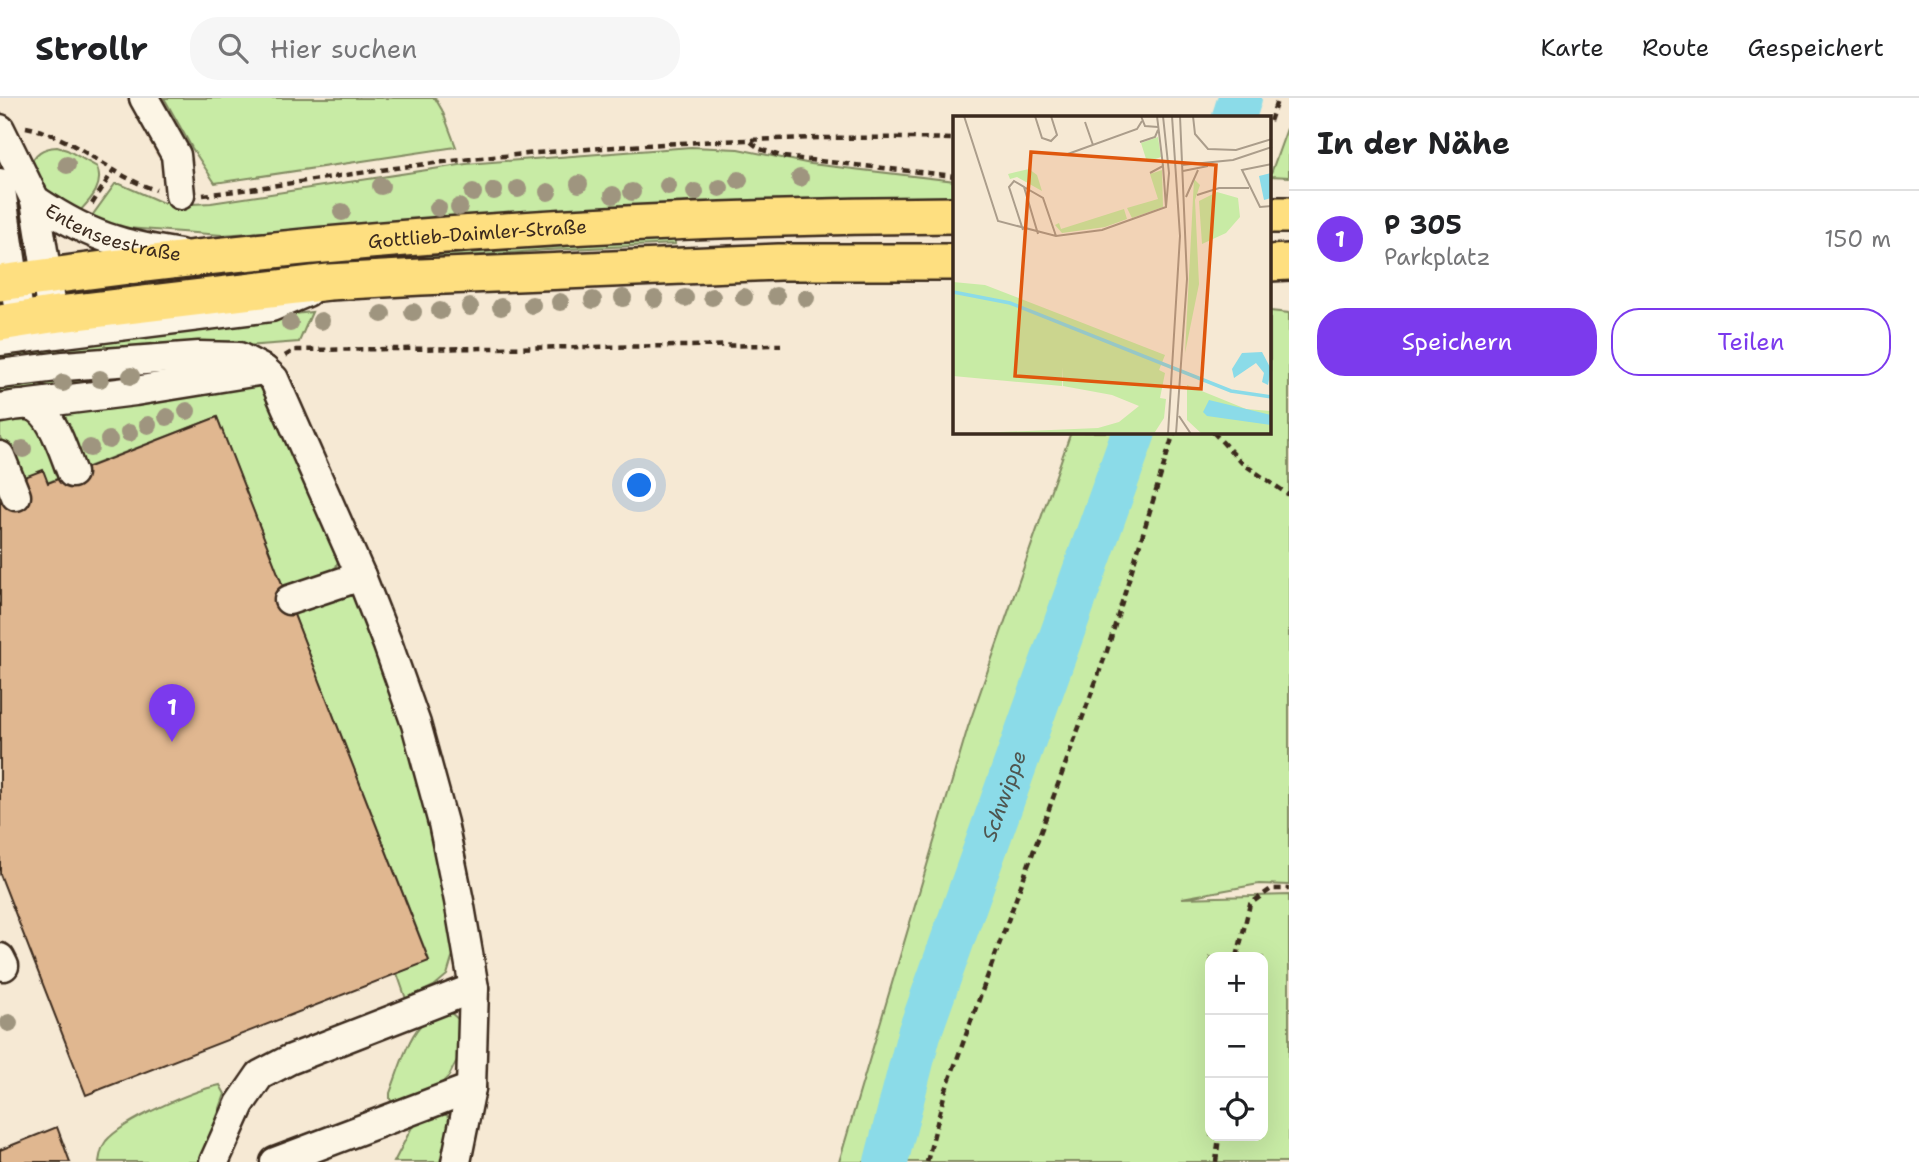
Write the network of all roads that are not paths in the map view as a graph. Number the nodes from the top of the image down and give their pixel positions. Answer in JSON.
{"nodes":[{"id":1,"x":144,"y":98,"type":"edge"},
{"id":2,"x":11,"y":128,"type":"edge"},
{"id":3,"x":0,"y":183,"type":"edge"},
{"id":4,"x":180,"y":195,"type":"road end"},
{"id":5,"x":35,"y":200,"type":"junction"},
{"id":6,"x":953,"y":215,"type":"edge"},
{"id":7,"x":196,"y":258,"type":"junction"},
{"id":8,"x":953,"y":262,"type":"edge"},
{"id":9,"x":21,"y":280,"type":"edge"},
{"id":10,"x":330,"y":282,"type":"junction"},
{"id":11,"x":18,"y":324,"type":"edge"},
{"id":12,"x":264,"y":370,"type":"junction"},
{"id":13,"x":0,"y":374,"type":"edge"},
{"id":14,"x":30,"y":404,"type":"junction"},
{"id":15,"x":0,"y":408,"type":"edge"},
{"id":16,"x":0,"y":456,"type":"edge"},
{"id":17,"x":72,"y":473,"type":"dead end"},
{"id":18,"x":16,"y":496,"type":"dead end"},
{"id":19,"x":361,"y":576,"type":"junction"},
{"id":20,"x":289,"y":600,"type":"dead end"},
{"id":21,"x":474,"y":988,"type":"junction"},
{"id":22,"x":471,"y":1088,"type":"junction"},
{"id":23,"x":214,"y":1162,"type":"edge"},
{"id":24,"x":275,"y":1162,"type":"edge"},
{"id":25,"x":456,"y":1162,"type":"edge"}],
"edges":[{"from":1,"to":4,"type":"street"},
{"from":2,"to":5,"type":"street","name":"Entenseestraße"},
{"from":3,"to":9,"type":"street","name":"Entenseestraße"},
{"from":5,"to":7,"type":"street","name":"Entenseestraße"},
{"from":5,"to":9,"type":"street","name":"Entenseestraße"},
{"from":6,"to":7,"type":"main road","name":"Gottlieb-Daimler-Straße"},
{"from":7,"to":9,"type":"main road","name":"Gottlieb-Daimler-Straße"},
{"from":8,"to":10,"type":"main road","name":"Gottlieb-Daimler-Straße"},
{"from":9,"to":11,"type":"street","name":"Entenseestraße"},
{"from":10,"to":11,"type":"main road","name":"Gottlieb-Daimler-Straße"},
{"from":10,"to":11,"type":"street"},
{"from":12,"to":13,"type":"street"},
{"from":12,"to":14,"type":"street"},
{"from":12,"to":19,"type":"street"},
{"from":14,"to":15,"type":"street"},
{"from":14,"to":17,"type":"street"},
{"from":16,"to":18,"type":"street"},
{"from":19,"to":20,"type":"street"},
{"from":19,"to":21,"type":"street"},
{"from":21,"to":22,"type":"street"},
{"from":21,"to":23,"type":"street"},
{"from":22,"to":24,"type":"street"},
{"from":22,"to":25,"type":"street"}]}
